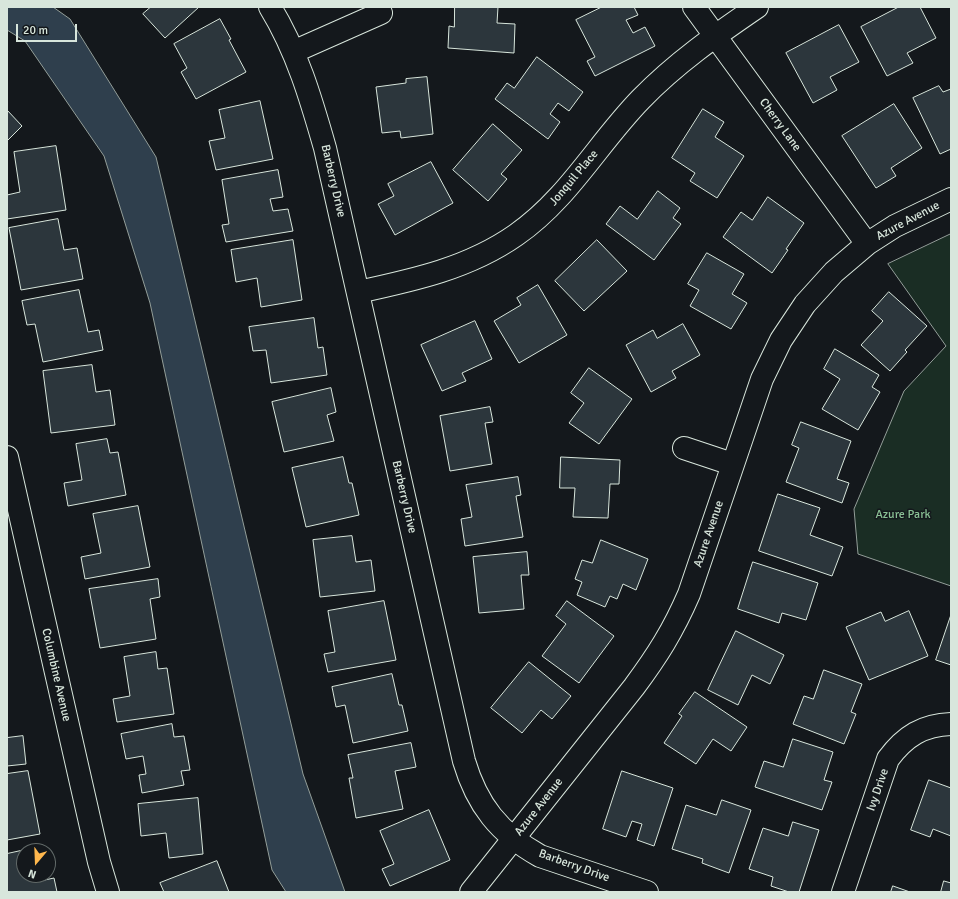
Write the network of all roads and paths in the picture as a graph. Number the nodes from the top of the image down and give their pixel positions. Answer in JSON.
{"nodes":[{"id":1,"x":270,"y":7,"type":"edge"},
{"id":2,"x":694,"y":7,"type":"edge"},
{"id":3,"x":757,"y":7,"type":"edge"},
{"id":4,"x":381,"y":13,"type":"dead end"},
{"id":5,"x":714,"y":36,"type":"junction"},
{"id":6,"x":294,"y":52,"type":"junction"},
{"id":7,"x":951,"y":199,"type":"edge"},
{"id":8,"x":867,"y":244,"type":"junction"},
{"id":9,"x":358,"y":292,"type":"junction"},
{"id":10,"x":684,"y":448,"type":"dead end"},
{"id":11,"x":7,"y":457,"type":"edge"},
{"id":12,"x":732,"y":464,"type":"junction"},
{"id":13,"x":951,"y":724,"type":"edge"},
{"id":14,"x":513,"y":839,"type":"junction"},
{"id":15,"x":108,"y":892,"type":"edge"},
{"id":16,"x":471,"y":892,"type":"edge"},
{"id":17,"x":647,"y":892,"type":"edge"},
{"id":18,"x":843,"y":892,"type":"edge"}],
"edges":[{"from":1,"to":6,"type":"street","name":"Barberry Drive"},
{"from":2,"to":5,"type":"street","name":"Cherry Lane"},
{"from":3,"to":5,"type":"street","name":"Jonquil Place"},
{"from":4,"to":6,"type":"street"},
{"from":5,"to":8,"type":"street","name":"Cherry Lane"},
{"from":5,"to":9,"type":"street","name":"Jonquil Place"},
{"from":6,"to":9,"type":"street","name":"Barberry Drive"},
{"from":7,"to":8,"type":"street","name":"Azure Avenue"},
{"from":8,"to":12,"type":"street","name":"Azure Avenue"},
{"from":9,"to":14,"type":"street","name":"Barberry Drive"},
{"from":10,"to":12,"type":"street"},
{"from":11,"to":15,"type":"street","name":"Columbine Avenue"},
{"from":12,"to":14,"type":"street","name":"Azure Avenue"},
{"from":13,"to":18,"type":"street","name":"Ivy Drive"},
{"from":14,"to":16,"type":"street","name":"Azure Avenue"},
{"from":14,"to":17,"type":"street","name":"Barberry Drive"}]}
